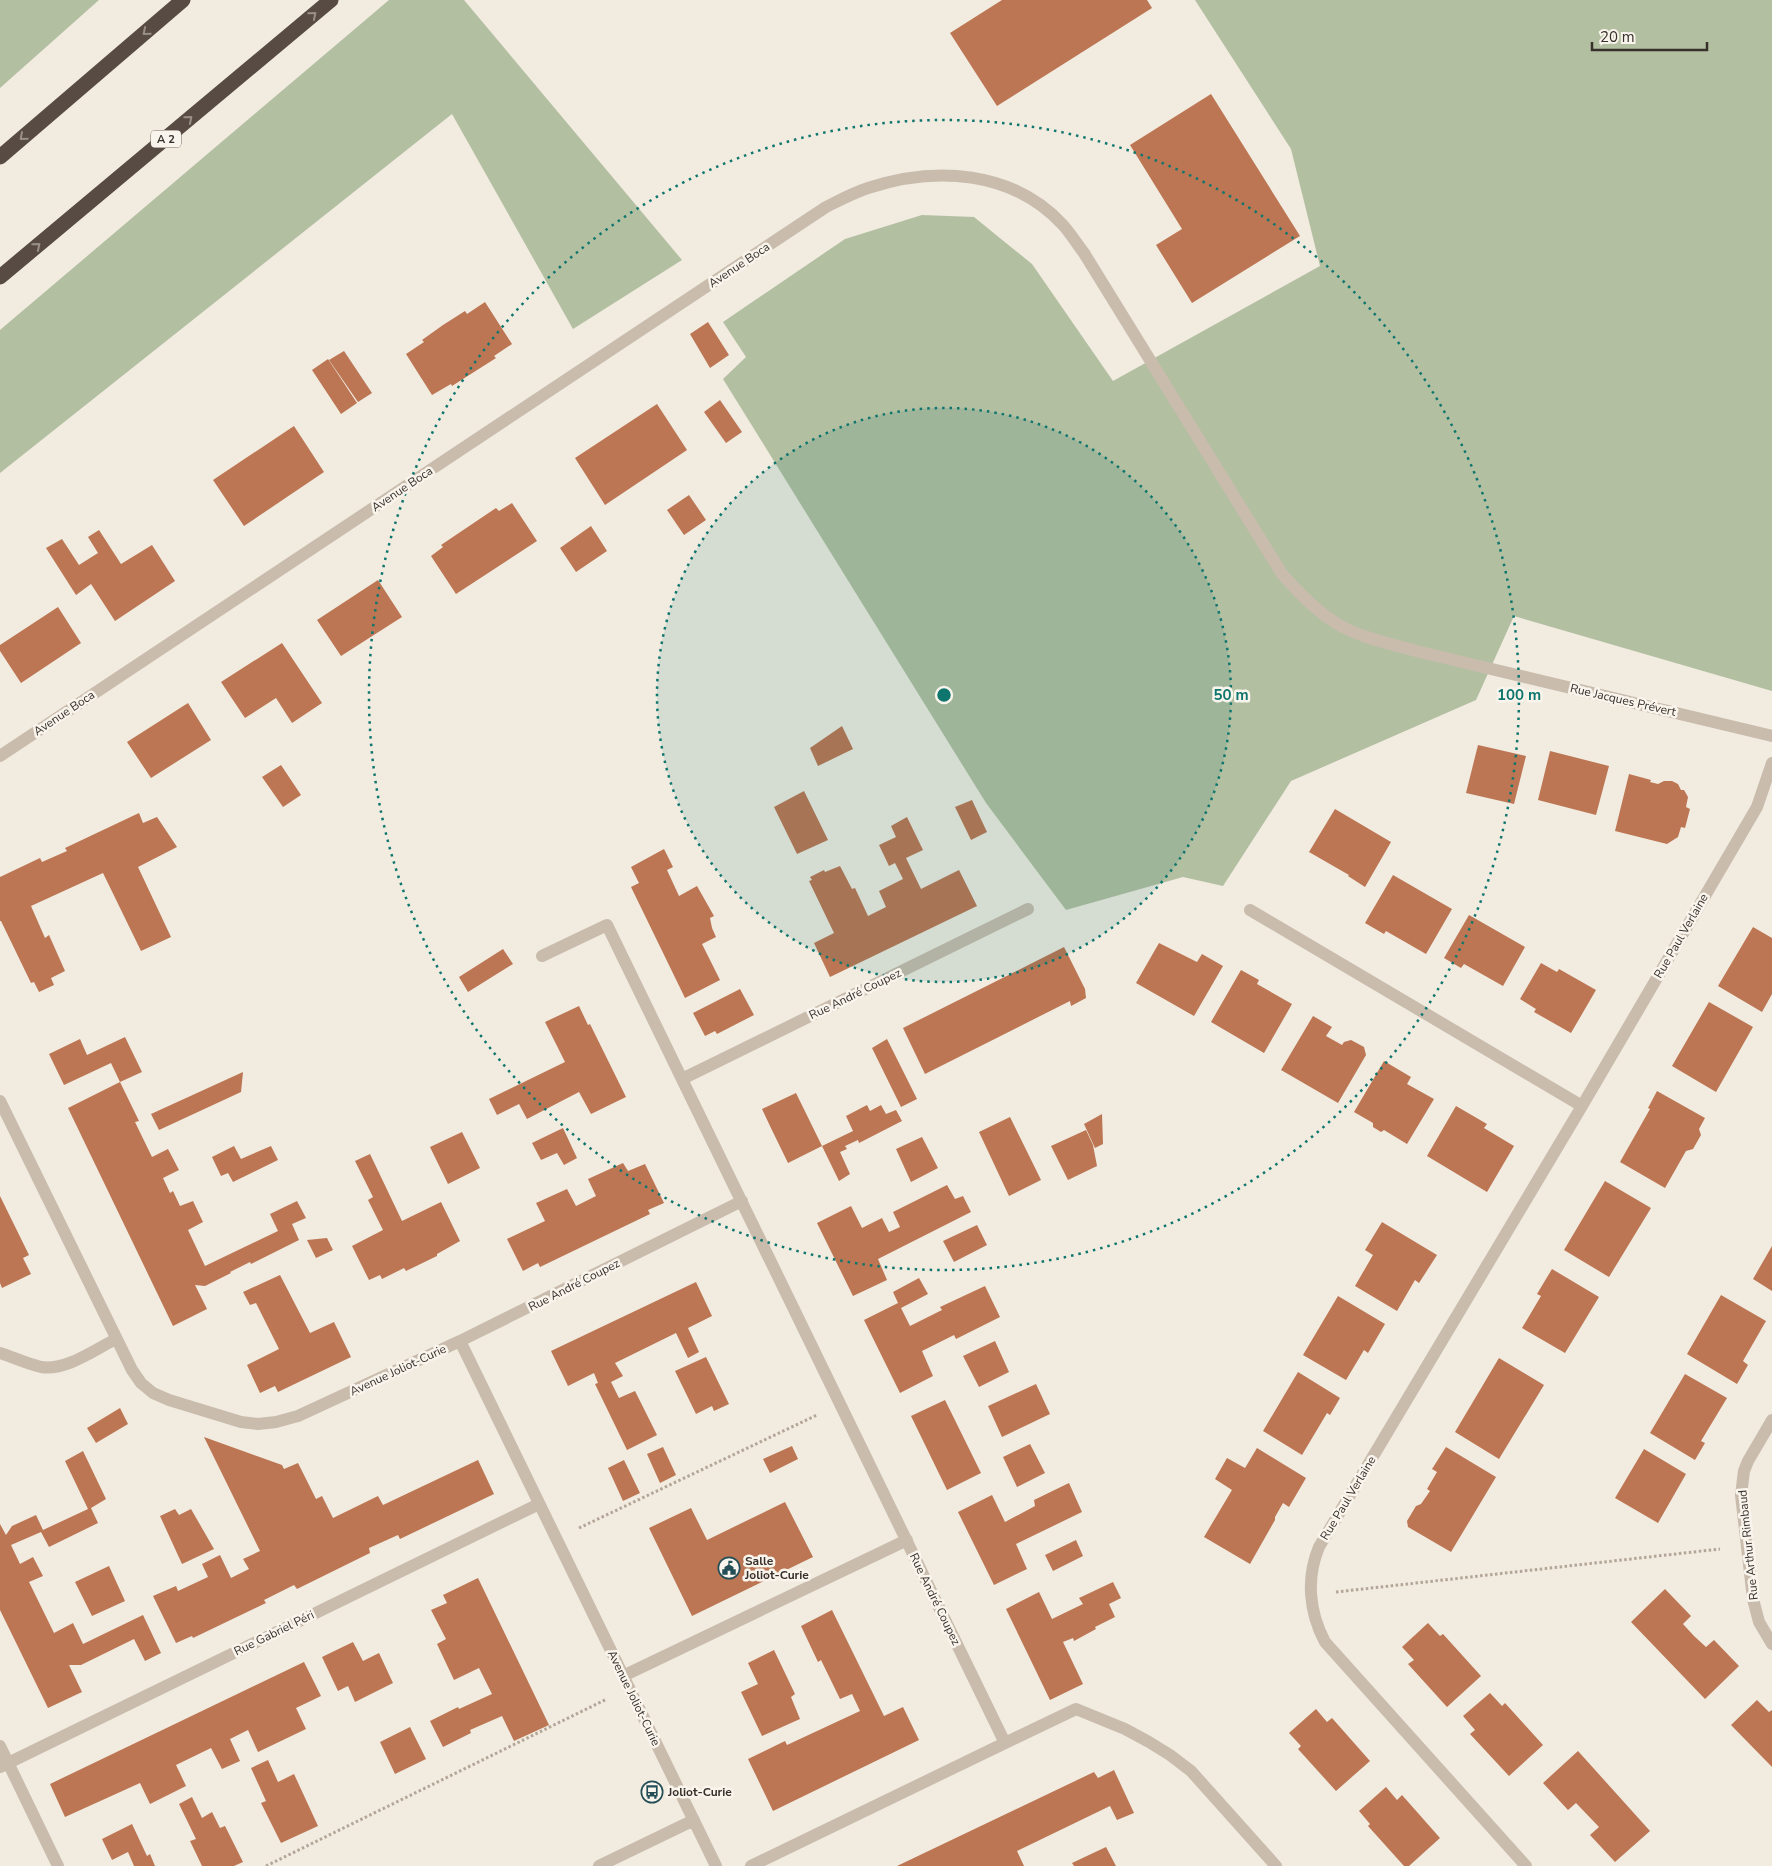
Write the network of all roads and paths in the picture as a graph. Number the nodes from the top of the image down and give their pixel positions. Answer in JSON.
{"nodes":[{"id":1,"x":183,"y":0,"type":"edge"},
{"id":2,"x":331,"y":0,"type":"edge"},
{"id":3,"x":0,"y":157,"type":"edge"},
{"id":4,"x":0,"y":277,"type":"edge"},
{"id":5,"x":1416,"y":651,"type":"joint"},
{"id":6,"x":1772,"y":736,"type":"edge"},
{"id":7,"x":0,"y":756,"type":"edge"},
{"id":8,"x":1772,"y":763,"type":"edge"},
{"id":9,"x":1028,"y":908,"type":"dead end"},
{"id":10,"x":1250,"y":910,"type":"dead end"},
{"id":11,"x":542,"y":956,"type":"dead end"},
{"id":12,"x":682,"y":1079,"type":"junction"},
{"id":13,"x":0,"y":1101,"type":"edge"},
{"id":14,"x":1582,"y":1106,"type":"junction"},
{"id":15,"x":742,"y":1201,"type":"junction"},
{"id":16,"x":116,"y":1339,"type":"junction"},
{"id":17,"x":460,"y":1342,"type":"junction"},
{"id":18,"x":0,"y":1353,"type":"edge"},
{"id":19,"x":841,"y":1404,"type":"junction"},
{"id":20,"x":1772,"y":1420,"type":"edge"},
{"id":21,"x":539,"y":1504,"type":"junction"},
{"id":22,"x":556,"y":1539,"type":"junction"},
{"id":23,"x":907,"y":1540,"type":"junction"},
{"id":24,"x":1747,"y":1546,"type":"junction"},
{"id":25,"x":1311,"y":1595,"type":"junction"},
{"id":26,"x":1772,"y":1644,"type":"edge"},
{"id":27,"x":623,"y":1676,"type":"junction"},
{"id":28,"x":629,"y":1688,"type":"junction"},
{"id":29,"x":1006,"y":1743,"type":"junction"},
{"id":30,"x":0,"y":1746,"type":"edge"},
{"id":31,"x":4,"y":1765,"type":"edge"},
{"id":32,"x":694,"y":1820,"type":"junction"},
{"id":33,"x":58,"y":1866,"type":"edge"},
{"id":34,"x":266,"y":1866,"type":"edge"},
{"id":35,"x":599,"y":1866,"type":"edge"},
{"id":36,"x":716,"y":1866,"type":"edge"},
{"id":37,"x":751,"y":1866,"type":"edge"},
{"id":38,"x":1276,"y":1866,"type":"edge"},
{"id":39,"x":1526,"y":1866,"type":"edge"}],
"edges":[{"from":1,"to":3,"type":"highway","one_way":true},
{"from":4,"to":2,"type":"highway","number":"A 2","one_way":true},
{"from":5,"to":6,"type":"street","name":"Rue Jacques Prévert"},
{"from":5,"to":7,"type":"street","name":"Avenue Boca"},
{"from":8,"to":14,"type":"street","name":"Rue Paul Verlaine"},
{"from":9,"to":12,"type":"street","name":"Rue André Coupez"},
{"from":10,"to":14,"type":"street"},
{"from":11,"to":12,"type":"street","name":"Rue André Coupez"},
{"from":12,"to":15,"type":"street","name":"Rue André Coupez"},
{"from":13,"to":16,"type":"street","name":"Avenue Joliot-Curie"},
{"from":14,"to":25,"type":"street","name":"Rue Paul Verlaine"},
{"from":15,"to":17,"type":"street","name":"Rue André Coupez"},
{"from":15,"to":19,"type":"street","name":"Rue André Coupez"},
{"from":16,"to":17,"type":"street","name":"Avenue Joliot-Curie"},
{"from":16,"to":18,"type":"street"},
{"from":17,"to":21,"type":"street","name":"Avenue Joliot-Curie"},
{"from":19,"to":22,"type":"path"},
{"from":19,"to":23,"type":"street","name":"Rue André Coupez"},
{"from":20,"to":24,"type":"street","name":"Rue Arthur Rimbaud"},
{"from":21,"to":22,"type":"street","name":"Avenue Joliot-Curie"},
{"from":21,"to":31,"type":"street","name":"Rue Gabriel Péri"},
{"from":22,"to":27,"type":"street","name":"Avenue Joliot-Curie"},
{"from":23,"to":27,"type":"street"},
{"from":23,"to":29,"type":"street","name":"Rue André Coupez"},
{"from":24,"to":25,"type":"path"},
{"from":24,"to":26,"type":"street","name":"Rue Arthur Rimbaud"},
{"from":25,"to":39,"type":"street","name":"Rue Paul Verlaine"},
{"from":27,"to":28,"type":"street","name":"Avenue Joliot-Curie"},
{"from":28,"to":32,"type":"street","name":"Avenue Joliot-Curie"},
{"from":28,"to":34,"type":"path"},
{"from":29,"to":37,"type":"street"},
{"from":29,"to":38,"type":"street"},
{"from":30,"to":31,"type":"street"},
{"from":31,"to":33,"type":"street"},
{"from":32,"to":35,"type":"street"},
{"from":32,"to":36,"type":"street","name":"Avenue Joliot-Curie"}]}
